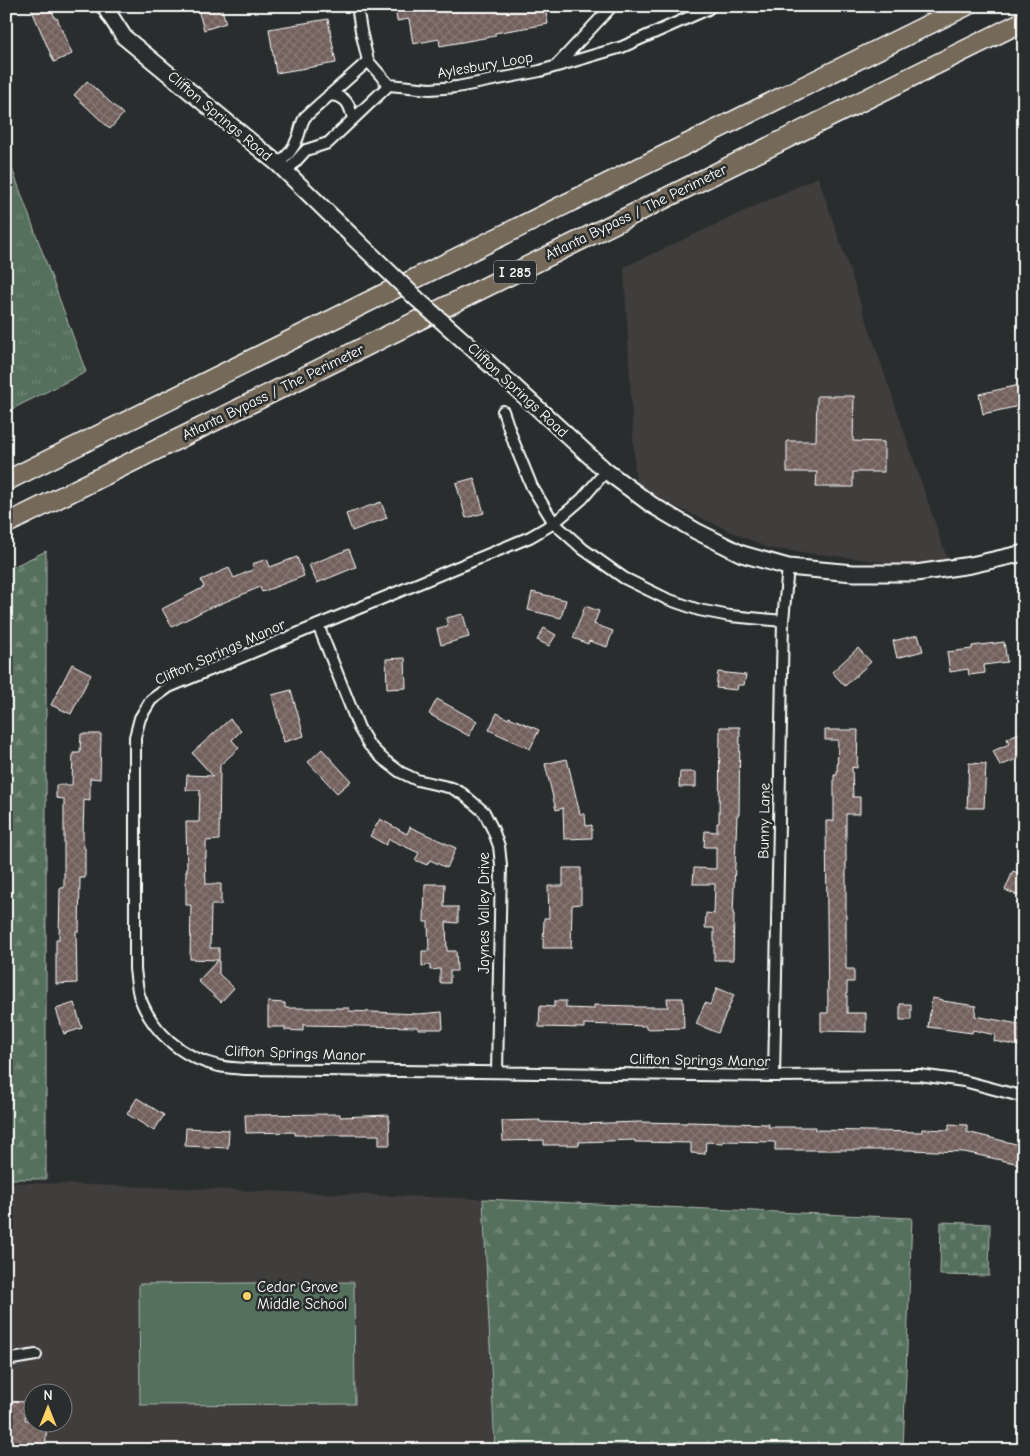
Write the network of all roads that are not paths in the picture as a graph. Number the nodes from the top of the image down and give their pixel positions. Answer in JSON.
{"nodes":[{"id":1,"x":104,"y":6,"type":"edge"},
{"id":2,"x":357,"y":6,"type":"edge"},
{"id":3,"x":612,"y":6,"type":"edge"},
{"id":4,"x":711,"y":6,"type":"edge"},
{"id":5,"x":966,"y":6,"type":"edge"},
{"id":6,"x":1024,"y":21,"type":"edge"},
{"id":7,"x":368,"y":61,"type":"junction"},
{"id":8,"x":556,"y":66,"type":"junction"},
{"id":9,"x":389,"y":85,"type":"junction"},
{"id":10,"x":329,"y":95,"type":"junction"},
{"id":11,"x":353,"y":118,"type":"junction"},
{"id":12,"x":282,"y":168,"type":"junction"},
{"id":13,"x":503,"y":411,"type":"dead end"},
{"id":14,"x":606,"y":471,"type":"junction"},
{"id":15,"x":6,"y":481,"type":"edge"},
{"id":16,"x":554,"y":523,"type":"junction"},
{"id":17,"x":6,"y":524,"type":"edge"},
{"id":18,"x":1024,"y":553,"type":"edge"},
{"id":19,"x":788,"y":567,"type":"junction"},
{"id":20,"x":783,"y":621,"type":"junction"},
{"id":21,"x":318,"y":625,"type":"junction"},
{"id":22,"x":497,"y":1072,"type":"junction"},
{"id":23,"x":774,"y":1076,"type":"junction"},
{"id":24,"x":1024,"y":1097,"type":"edge"},
{"id":25,"x":36,"y":1355,"type":"dead end"},
{"id":26,"x":6,"y":1360,"type":"edge"}],
"edges":[{"from":1,"to":12,"type":"street","name":"Clifton Springs Road"},
{"from":2,"to":7,"type":"street"},
{"from":3,"to":8,"type":"street"},
{"from":4,"to":8,"type":"street","name":"Aylesbury Loop"},
{"from":5,"to":15,"type":"highway","number":"I 285"},
{"from":6,"to":17,"type":"highway","name":"Atlanta Bypass / The Perimeter","number":"I 285"},
{"from":7,"to":9,"type":"street"},
{"from":7,"to":10,"type":"street"},
{"from":8,"to":9,"type":"street","name":"Aylesbury Loop"},
{"from":9,"to":11,"type":"street"},
{"from":10,"to":11,"type":"street"},
{"from":10,"to":12,"type":"street"},
{"from":11,"to":12,"type":"street"},
{"from":12,"to":14,"type":"street","name":"Clifton Springs Road","bridge":true},
{"from":13,"to":16,"type":"street"},
{"from":14,"to":16,"type":"street","name":"Clifton Springs Manor"},
{"from":14,"to":19,"type":"street","name":"Clifton Springs Road"},
{"from":16,"to":20,"type":"street"},
{"from":16,"to":21,"type":"street","name":"Clifton Springs Manor"},
{"from":18,"to":19,"type":"street","name":"Clifton Springs Road"},
{"from":19,"to":20,"type":"street","name":"Bunny Lane"},
{"from":20,"to":23,"type":"street","name":"Bunny Lane"},
{"from":21,"to":22,"type":"street","name":"Jaynes Valley Drive"},
{"from":21,"to":22,"type":"street","name":"Clifton Springs Manor"},
{"from":22,"to":23,"type":"street","name":"Clifton Springs Manor"},
{"from":23,"to":24,"type":"street","name":"Clifton Springs Manor"},
{"from":25,"to":26,"type":"street"}]}
